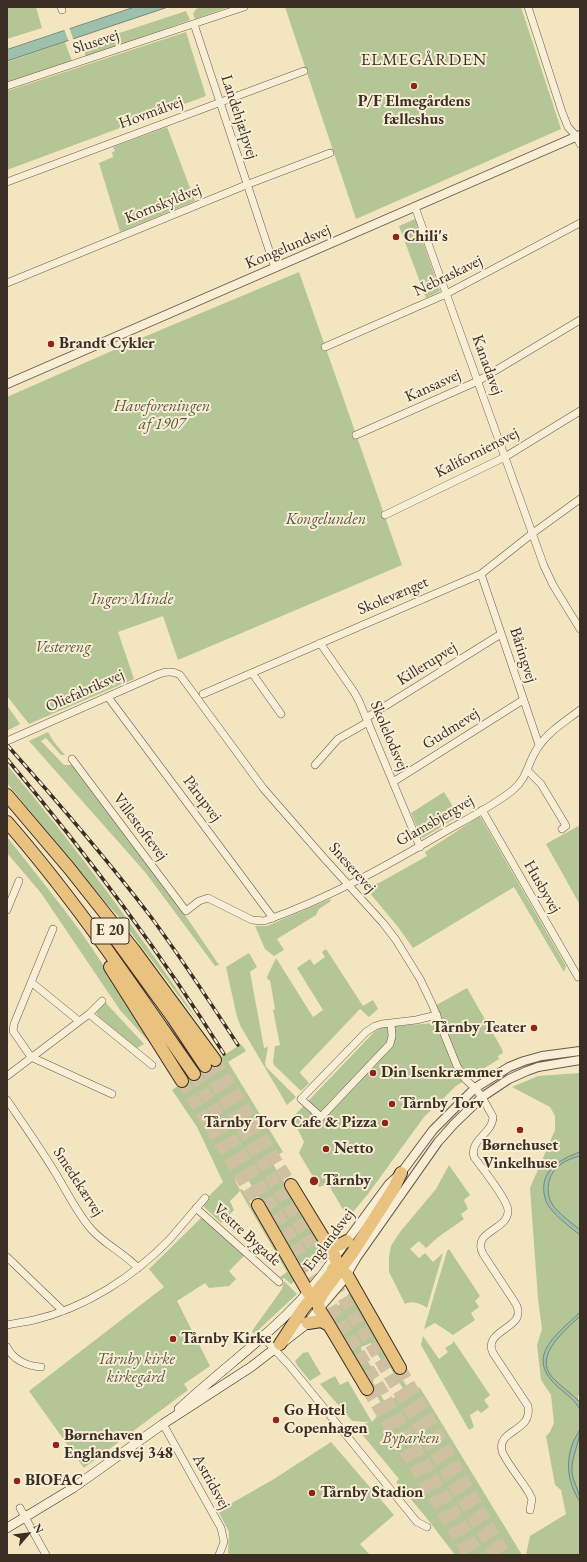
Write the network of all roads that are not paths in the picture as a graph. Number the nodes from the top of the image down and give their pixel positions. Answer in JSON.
{"nodes":[{"id":1,"x":244,"y":7,"type":"edge"},
{"id":2,"x":528,"y":7,"type":"edge"},
{"id":3,"x":194,"y":24,"type":"junction"},
{"id":4,"x":304,"y":71,"type":"dead end"},
{"id":5,"x":7,"y":86,"type":"edge"},
{"id":6,"x":219,"y":102,"type":"junction"},
{"id":7,"x":579,"y":139,"type":"edge"},
{"id":8,"x":330,"y":153,"type":"dead end"},
{"id":9,"x":7,"y":182,"type":"edge"},
{"id":10,"x":246,"y":185,"type":"junction"},
{"id":11,"x":415,"y":207,"type":"junction"},
{"id":12,"x":580,"y":223,"type":"edge"},
{"id":13,"x":276,"y":268,"type":"junction"},
{"id":14,"x":7,"y":283,"type":"edge"},
{"id":15,"x":446,"y":294,"type":"junction"},
{"id":16,"x":580,"y":320,"type":"edge"},
{"id":17,"x":325,"y":347,"type":"dead end"},
{"id":18,"x":478,"y":381,"type":"junction"},
{"id":19,"x":7,"y":384,"type":"edge"},
{"id":20,"x":580,"y":412,"type":"edge"},
{"id":21,"x":356,"y":435,"type":"dead end"},
{"id":22,"x":505,"y":457,"type":"junction"},
{"id":23,"x":580,"y":499,"type":"edge"},
{"id":24,"x":385,"y":515,"type":"dead end"},
{"id":25,"x":533,"y":533,"type":"junction"},
{"id":26,"x":481,"y":574,"type":"junction"},
{"id":27,"x":580,"y":629,"type":"edge"},
{"id":28,"x":501,"y":634,"type":"junction"},
{"id":29,"x":320,"y":643,"type":"junction"},
{"id":30,"x":175,"y":672,"type":"joint"},
{"id":31,"x":252,"y":673,"type":"junction"},
{"id":32,"x":202,"y":694,"type":"dead end"},
{"id":33,"x":108,"y":697,"type":"junction"},
{"id":34,"x":523,"y":700,"type":"junction"},
{"id":35,"x":580,"y":710,"type":"edge"},
{"id":36,"x":281,"y":714,"type":"dead end"},
{"id":37,"x":367,"y":720,"type":"junction"},
{"id":38,"x":7,"y":741,"type":"edge"},
{"id":39,"x":539,"y":745,"type":"junction"},
{"id":40,"x":72,"y":760,"type":"dead end"},
{"id":41,"x":315,"y":765,"type":"dead end"},
{"id":42,"x":527,"y":770,"type":"junction"},
{"id":43,"x":393,"y":782,"type":"junction"},
{"id":44,"x":7,"y":796,"type":"edge"},
{"id":45,"x":7,"y":801,"type":"edge"},
{"id":46,"x":482,"y":810,"type":"junction"},
{"id":47,"x":7,"y":822,"type":"edge"},
{"id":48,"x":562,"y":829,"type":"dead end"},
{"id":49,"x":7,"y":830,"type":"edge"},
{"id":50,"x":420,"y":847,"type":"junction"},
{"id":51,"x":19,"y":881,"type":"dead end"},
{"id":52,"x":348,"y":885,"type":"junction"},
{"id":53,"x":7,"y":910,"type":"edge"},
{"id":54,"x":186,"y":911,"type":"joint"},
{"id":55,"x":273,"y":918,"type":"junction"},
{"id":56,"x":53,"y":929,"type":"dead end"},
{"id":57,"x":578,"y":978,"type":"dead end"},
{"id":58,"x":31,"y":982,"type":"junction"},
{"id":59,"x":102,"y":1001,"type":"dead end"},
{"id":60,"x":89,"y":1014,"type":"junction"},
{"id":61,"x":437,"y":1015,"type":"junction"},
{"id":62,"x":79,"y":1021,"type":"junction"},
{"id":63,"x":391,"y":1023,"type":"junction"},
{"id":64,"x":580,"y":1051,"type":"edge"},
{"id":65,"x":31,"y":1057,"type":"junction"},
{"id":66,"x":215,"y":1060,"type":"tunnel mouth"},
{"id":67,"x":580,"y":1060,"type":"edge"},
{"id":68,"x":152,"y":1065,"type":"dead end"},
{"id":69,"x":205,"y":1066,"type":"tunnel mouth"},
{"id":70,"x":194,"y":1074,"type":"tunnel mouth"},
{"id":71,"x":7,"y":1076,"type":"edge"},
{"id":72,"x":182,"y":1081,"type":"tunnel mouth"},
{"id":73,"x":475,"y":1088,"type":"junction"},
{"id":74,"x":112,"y":1094,"type":"dead end"},
{"id":75,"x":482,"y":1097,"type":"junction"},
{"id":76,"x":7,"y":1100,"type":"edge"},
{"id":77,"x":401,"y":1173,"type":"junction"},
{"id":78,"x":291,"y":1185,"type":"tunnel mouth"},
{"id":79,"x":205,"y":1198,"type":"dead end"},
{"id":80,"x":258,"y":1205,"type":"tunnel mouth"},
{"id":81,"x":196,"y":1208,"type":"junction"},
{"id":82,"x":326,"y":1241,"type":"junction"},
{"id":83,"x":347,"y":1241,"type":"junction"},
{"id":84,"x":7,"y":1257,"type":"edge"},
{"id":85,"x":138,"y":1268,"type":"junction"},
{"id":86,"x":337,"y":1268,"type":"junction"},
{"id":87,"x":279,"y":1282,"type":"dead end"},
{"id":88,"x":318,"y":1295,"type":"junction"},
{"id":89,"x":319,"y":1309,"type":"junction"},
{"id":90,"x":63,"y":1311,"type":"junction"},
{"id":91,"x":308,"y":1322,"type":"junction"},
{"id":92,"x":7,"y":1325,"type":"edge"},
{"id":93,"x":329,"y":1325,"type":"junction"},
{"id":94,"x":263,"y":1337,"type":"junction"},
{"id":95,"x":277,"y":1346,"type":"junction"},
{"id":96,"x":7,"y":1347,"type":"edge"},
{"id":97,"x":41,"y":1367,"type":"dead end"},
{"id":98,"x":400,"y":1368,"type":"tunnel mouth"},
{"id":99,"x":367,"y":1389,"type":"tunnel mouth"},
{"id":100,"x":163,"y":1424,"type":"junction"},
{"id":101,"x":20,"y":1508,"type":"dead end"},
{"id":102,"x":530,"y":1510,"type":"dead end"},
{"id":103,"x":25,"y":1517,"type":"junction"},
{"id":104,"x":427,"y":1527,"type":"dead end"},
{"id":105,"x":7,"y":1528,"type":"edge"},
{"id":106,"x":46,"y":1555,"type":"edge"},
{"id":107,"x":219,"y":1555,"type":"edge"}],
"edges":[{"from":1,"to":3,"type":"street"},
{"from":2,"to":7,"type":"street"},
{"from":3,"to":5,"type":"street","name":"Slusevej"},
{"from":3,"to":6,"type":"street","name":"Landehjælpvej"},
{"from":4,"to":6,"type":"street","name":"Hovmålvej"},
{"from":6,"to":9,"type":"street","name":"Hovmålvej"},
{"from":6,"to":10,"type":"street","name":"Landehjælpvej"},
{"from":7,"to":11,"type":"street","name":"Kongelundsvej"},
{"from":8,"to":10,"type":"street","name":"Kornskyldvej"},
{"from":10,"to":13,"type":"street","name":"Landehjælpvej"},
{"from":10,"to":14,"type":"street","name":"Kornskyldvej"},
{"from":11,"to":13,"type":"street","name":"Kongelundsvej"},
{"from":11,"to":15,"type":"street","name":"Kanadavej"},
{"from":12,"to":15,"type":"street","name":"Nebraskavej"},
{"from":13,"to":19,"type":"street","name":"Kongelundsvej"},
{"from":15,"to":17,"type":"street","name":"Nebraskavej"},
{"from":15,"to":18,"type":"street","name":"Kanadavej"},
{"from":16,"to":18,"type":"street","name":"Kansasvej"},
{"from":18,"to":21,"type":"street","name":"Kansasvej"},
{"from":18,"to":22,"type":"street","name":"Kanadavej"},
{"from":20,"to":22,"type":"street","name":"Kaliforniensvej"},
{"from":22,"to":24,"type":"street","name":"Kaliforniensvej"},
{"from":22,"to":25,"type":"street","name":"Kanadavej"},
{"from":23,"to":25,"type":"street","name":"Skolevænget"},
{"from":25,"to":26,"type":"street","name":"Skolevænget"},
{"from":25,"to":27,"type":"street","name":"Kanadavej"},
{"from":26,"to":28,"type":"street","name":"Båringvej"},
{"from":26,"to":29,"type":"street","name":"Skolevænget"},
{"from":28,"to":34,"type":"street","name":"Båringvej"},
{"from":28,"to":37,"type":"street","name":"Killerupvej"},
{"from":29,"to":31,"type":"street","name":"Skolevænget"},
{"from":29,"to":37,"type":"street","name":"Skolelodsvej"},
{"from":30,"to":33,"type":"street","name":"Oliefabriksvej"},
{"from":30,"to":52,"type":"street","name":"Sneserevej"},
{"from":31,"to":32,"type":"street","name":"Skolevænget"},
{"from":31,"to":36,"type":"street"},
{"from":33,"to":38,"type":"street","name":"Oliefabriksvej"},
{"from":33,"to":55,"type":"street","name":"Pårupvej"},
{"from":34,"to":39,"type":"street","name":"Båringvej"},
{"from":34,"to":43,"type":"street","name":"Gudmevej"},
{"from":35,"to":39,"type":"street","name":"Glamsbjergvej"},
{"from":37,"to":41,"type":"street","name":"Killerupvej"},
{"from":37,"to":43,"type":"street","name":"Skolelodsvej"},
{"from":39,"to":42,"type":"street","name":"Glamsbjergvej"},
{"from":40,"to":54,"type":"street","name":"Villestoftevej"},
{"from":42,"to":46,"type":"street","name":"Glamsbjergvej"},
{"from":42,"to":48,"type":"street"},
{"from":43,"to":50,"type":"street","name":"Skolelodsvej"},
{"from":44,"to":66,"type":"highway"},
{"from":45,"to":69,"type":"highway","number":"E 20"},
{"from":46,"to":50,"type":"street","name":"Glamsbjergvej"},
{"from":46,"to":57,"type":"street","name":"Husbyvej"},
{"from":47,"to":70,"type":"highway","number":"E 20"},
{"from":49,"to":72,"type":"highway"},
{"from":50,"to":52,"type":"street","name":"Glamsbjergvej"},
{"from":51,"to":53,"type":"street"},
{"from":52,"to":55,"type":"street","name":"Glamsbjergvej"},
{"from":52,"to":61,"type":"street","name":"Sneserevej"},
{"from":54,"to":55,"type":"street","name":"Glamsbjergvej"},
{"from":56,"to":58,"type":"street"},
{"from":58,"to":62,"type":"street"},
{"from":58,"to":65,"type":"street"},
{"from":59,"to":60,"type":"street"},
{"from":60,"to":62,"type":"street"},
{"from":60,"to":68,"type":"street"},
{"from":61,"to":63,"type":"street"},
{"from":61,"to":73,"type":"street","name":"Sneserevej"},
{"from":62,"to":65,"type":"street"},
{"from":63,"to":63,"type":"street"},
{"from":64,"to":73,"type":"street","name":"Englandsvej"},
{"from":65,"to":71,"type":"street"},
{"from":65,"to":74,"type":"street"},
{"from":67,"to":75,"type":"street","name":"Englandsvej"},
{"from":73,"to":75,"type":"street","name":"Sneserevej"},
{"from":73,"to":77,"type":"street","name":"Englandsvej"},
{"from":75,"to":86,"type":"street","name":"Englandsvej"},
{"from":75,"to":102,"type":"street","name":"Sneserevej"},
{"from":76,"to":85,"type":"street","name":"Smedekærvej"},
{"from":77,"to":83,"type":"street","name":"Englandsvej"},
{"from":77,"to":86,"type":"highway"},
{"from":78,"to":82,"type":"highway"},
{"from":79,"to":81,"type":"street","name":"Vestre Bygade"},
{"from":80,"to":88,"type":"highway"},
{"from":81,"to":85,"type":"street","name":"Vestre Bygade"},
{"from":81,"to":87,"type":"street","name":"Vestre Bygade"},
{"from":82,"to":83,"type":"highway"},
{"from":82,"to":86,"type":"highway"},
{"from":83,"to":86,"type":"street","name":"Englandsvej"},
{"from":84,"to":90,"type":"street"},
{"from":85,"to":90,"type":"street","name":"Vestre Bygade"},
{"from":86,"to":88,"type":"highway"},
{"from":86,"to":98,"type":"highway"},
{"from":88,"to":89,"type":"highway"},
{"from":88,"to":94,"type":"main road","name":"Englandsvej"},
{"from":88,"to":95,"type":"highway"},
{"from":89,"to":91,"type":"main road","name":"Englandsvej"},
{"from":89,"to":93,"type":"highway"},
{"from":90,"to":92,"type":"street","name":"Vestre Bygade"},
{"from":91,"to":93,"type":"highway"},
{"from":91,"to":95,"type":"main road","name":"Englandsvej"},
{"from":93,"to":99,"type":"highway"},
{"from":94,"to":95,"type":"street"},
{"from":94,"to":100,"type":"main road","name":"Englandsvej"},
{"from":95,"to":100,"type":"main road","name":"Englandsvej"},
{"from":95,"to":104,"type":"street"},
{"from":96,"to":97,"type":"street"},
{"from":100,"to":103,"type":"main road","name":"Englandsvej"},
{"from":100,"to":107,"type":"street","name":"Astridsvej"},
{"from":101,"to":103,"type":"street"},
{"from":103,"to":105,"type":"main road","name":"Englandsvej"},
{"from":103,"to":106,"type":"street"}]}
